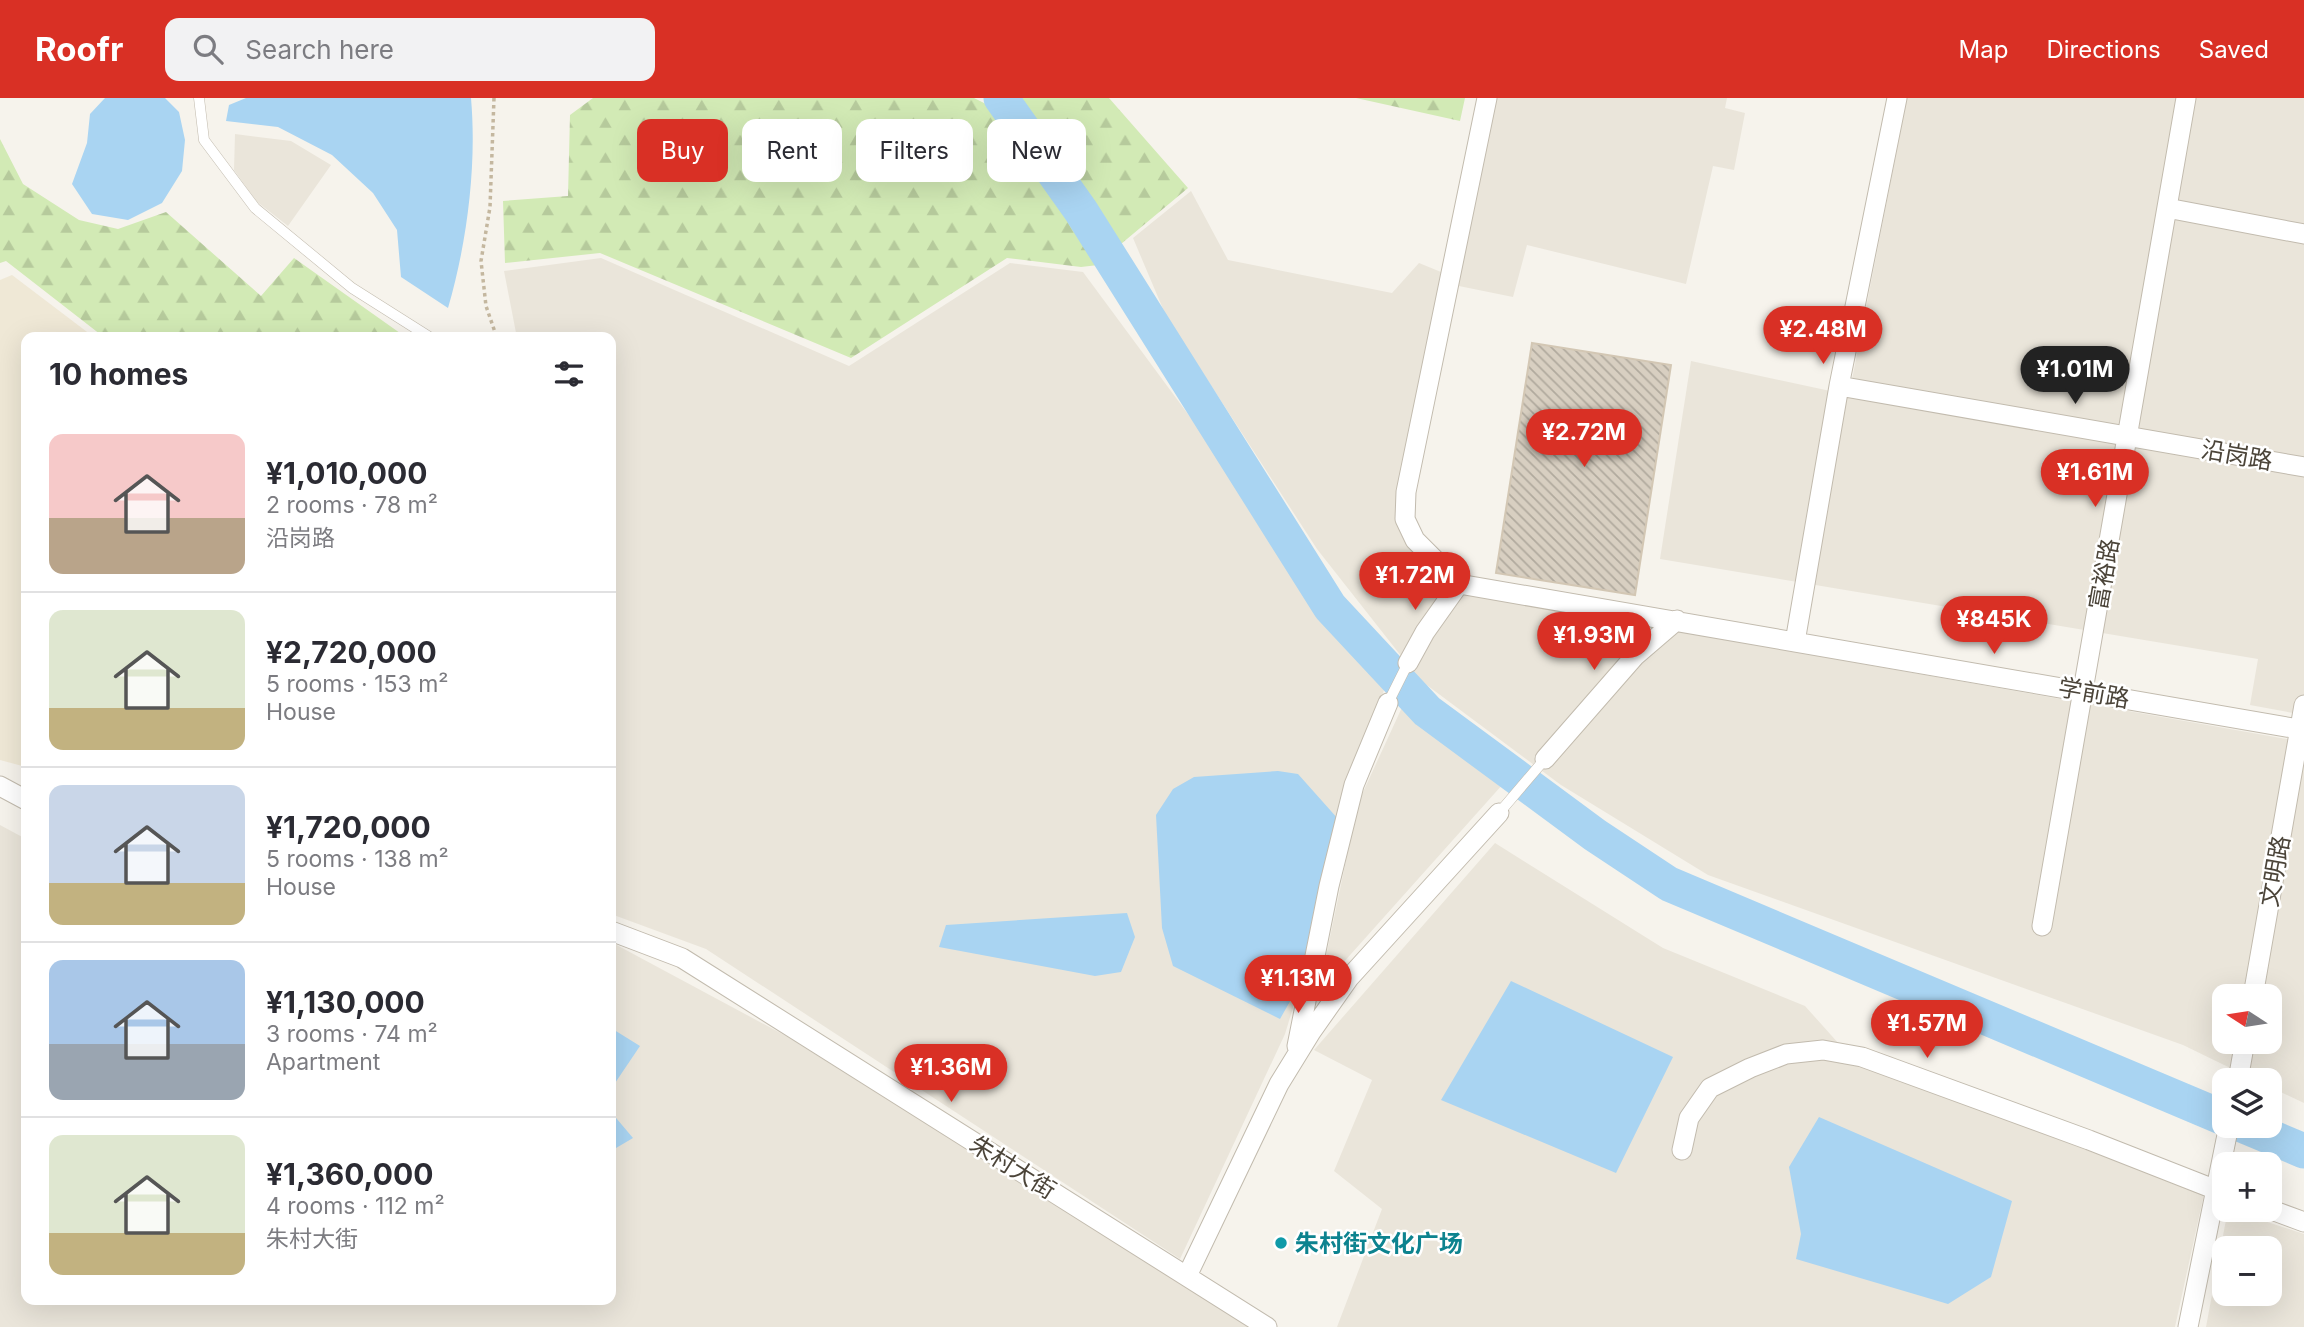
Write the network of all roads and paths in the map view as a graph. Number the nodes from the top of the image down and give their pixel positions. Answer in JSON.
{"nodes":[{"id":1,"x":199,"y":98,"type":"edge"},
{"id":2,"x":494,"y":98,"type":"edge"},
{"id":3,"x":1487,"y":98,"type":"edge"},
{"id":4,"x":1897,"y":98,"type":"edge"},
{"id":5,"x":2186,"y":98,"type":"edge"},
{"id":6,"x":2167,"y":208,"type":"junction"},
{"id":7,"x":2304,"y":234,"type":"edge"},
{"id":8,"x":422,"y":332,"type":"edge"},
{"id":9,"x":495,"y":332,"type":"edge"},
{"id":10,"x":1839,"y":386,"type":"junction"},
{"id":11,"x":2128,"y":436,"type":"junction"},
{"id":12,"x":2304,"y":467,"type":"edge"},
{"id":13,"x":1459,"y":584,"type":"junction"},
{"id":14,"x":1677,"y":620,"type":"junction"},
{"id":15,"x":1795,"y":642,"type":"junction"},
{"id":16,"x":1408,"y":663,"type":"joint"},
{"id":17,"x":2083,"y":691,"type":"junction"},
{"id":18,"x":1388,"y":703,"type":"joint"},
{"id":19,"x":2304,"y":705,"type":"edge"},
{"id":20,"x":2302,"y":729,"type":"edge"},
{"id":21,"x":1545,"y":759,"type":"joint"},
{"id":22,"x":0,"y":786,"type":"edge"},
{"id":23,"x":21,"y":797,"type":"edge"},
{"id":24,"x":1499,"y":813,"type":"joint"},
{"id":25,"x":2042,"y":926,"type":"dead end"},
{"id":26,"x":616,"y":933,"type":"edge"},
{"id":27,"x":2255,"y":984,"type":"edge"},
{"id":28,"x":1294,"y":1059,"type":"junction"},
{"id":29,"x":1682,"y":1150,"type":"dead end"},
{"id":30,"x":2212,"y":1189,"type":"edge"},
{"id":31,"x":2282,"y":1214,"type":"edge"},
{"id":32,"x":2213,"y":1222,"type":"edge"},
{"id":33,"x":2304,"y":1222,"type":"edge"},
{"id":34,"x":1186,"y":1276,"type":"junction"},
{"id":35,"x":1267,"y":1327,"type":"edge"},
{"id":36,"x":2188,"y":1327,"type":"edge"}],
"edges":[{"from":1,"to":8,"type":"lane"},
{"from":2,"to":9,"type":"path"},
{"from":3,"to":13,"type":"street"},
{"from":4,"to":10,"type":"street"},
{"from":5,"to":6,"type":"street","name":"富裕路"},
{"from":6,"to":7,"type":"street"},
{"from":6,"to":11,"type":"street","name":"富裕路"},
{"from":10,"to":11,"type":"street","name":"沿岗路"},
{"from":10,"to":15,"type":"street"},
{"from":11,"to":12,"type":"street","name":"沿岗路"},
{"from":11,"to":17,"type":"street","name":"富裕路"},
{"from":13,"to":14,"type":"street","name":"学前路"},
{"from":13,"to":16,"type":"street"},
{"from":14,"to":15,"type":"street","name":"学前路"},
{"from":14,"to":21,"type":"street"},
{"from":15,"to":17,"type":"street","name":"学前路"},
{"from":16,"to":18,"type":"lane"},
{"from":17,"to":20,"type":"street","name":"学前路"},
{"from":17,"to":25,"type":"street","name":"富裕路"},
{"from":18,"to":28,"type":"street"},
{"from":19,"to":20,"type":"street","name":"文明路"},
{"from":20,"to":27,"type":"street","name":"文明路"},
{"from":21,"to":24,"type":"lane"},
{"from":22,"to":23,"type":"street"},
{"from":24,"to":28,"type":"street"},
{"from":26,"to":34,"type":"street","name":"朱村大街"},
{"from":28,"to":34,"type":"street"},
{"from":29,"to":30,"type":"street"},
{"from":31,"to":33,"type":"street"},
{"from":32,"to":36,"type":"street"},
{"from":34,"to":35,"type":"street","name":"朱村大街"}]}
